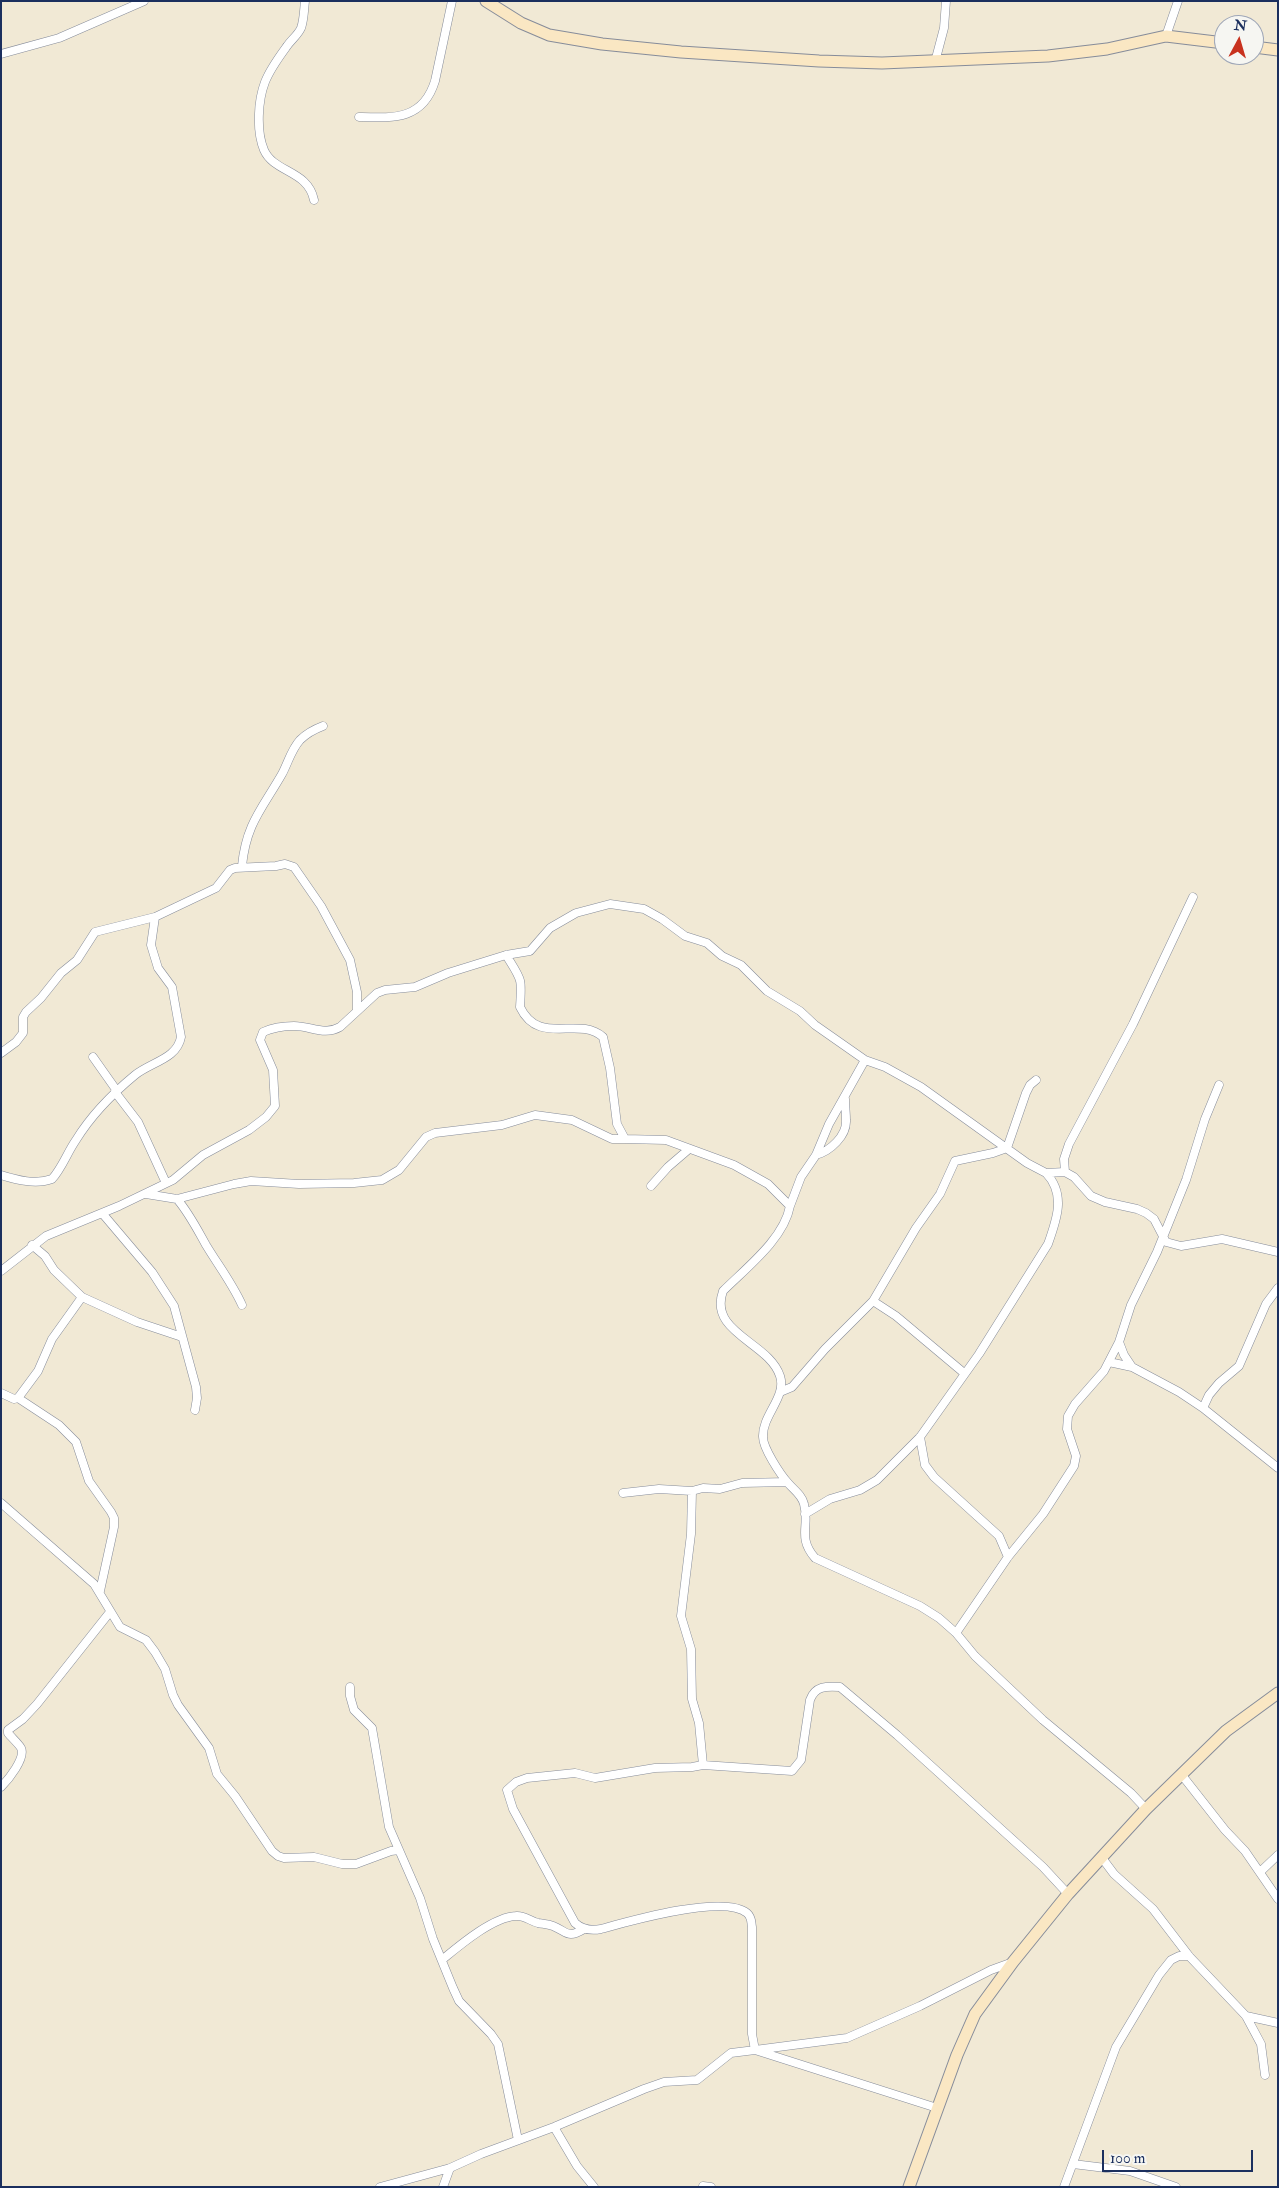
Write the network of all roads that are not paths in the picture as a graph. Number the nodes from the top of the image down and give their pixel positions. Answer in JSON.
{"nodes":[{"id":1,"x":144,"y":1,"type":"edge"},
{"id":2,"x":305,"y":1,"type":"edge"},
{"id":3,"x":452,"y":1,"type":"edge"},
{"id":4,"x":486,"y":1,"type":"edge"},
{"id":5,"x":946,"y":1,"type":"edge"},
{"id":6,"x":1178,"y":1,"type":"edge"},
{"id":7,"x":1166,"y":36,"type":"junction"},
{"id":8,"x":1214,"y":42,"type":"edge"},
{"id":9,"x":1264,"y":48,"type":"edge"},
{"id":10,"x":1278,"y":50,"type":"edge"},
{"id":11,"x":1,"y":54,"type":"edge"},
{"id":12,"x":935,"y":62,"type":"junction"},
{"id":13,"x":359,"y":117,"type":"dead end"},
{"id":14,"x":314,"y":200,"type":"dead end"},
{"id":15,"x":323,"y":726,"type":"dead end"},
{"id":16,"x":242,"y":866,"type":"junction"},
{"id":17,"x":1193,"y":897,"type":"dead end"},
{"id":18,"x":154,"y":916,"type":"junction"},
{"id":19,"x":506,"y":955,"type":"junction"},
{"id":20,"x":357,"y":1010,"type":"junction"},
{"id":21,"x":1,"y":1053,"type":"edge"},
{"id":22,"x":93,"y":1057,"type":"dead end"},
{"id":23,"x":865,"y":1060,"type":"junction"},
{"id":24,"x":1036,"y":1080,"type":"dead end"},
{"id":25,"x":1219,"y":1085,"type":"dead end"},
{"id":26,"x":116,"y":1091,"type":"junction"},
{"id":27,"x":845,"y":1098,"type":"junction"},
{"id":28,"x":625,"y":1140,"type":"junction"},
{"id":29,"x":1007,"y":1148,"type":"junction"},
{"id":30,"x":689,"y":1149,"type":"junction"},
{"id":31,"x":816,"y":1155,"type":"junction"},
{"id":32,"x":1065,"y":1172,"type":"junction"},
{"id":33,"x":1046,"y":1173,"type":"junction"},
{"id":34,"x":1,"y":1175,"type":"edge"},
{"id":35,"x":166,"y":1183,"type":"junction"},
{"id":36,"x":651,"y":1186,"type":"dead end"},
{"id":37,"x":146,"y":1194,"type":"junction"},
{"id":38,"x":177,"y":1199,"type":"junction"},
{"id":39,"x":790,"y":1206,"type":"junction"},
{"id":40,"x":102,"y":1213,"type":"junction"},
{"id":41,"x":1162,"y":1236,"type":"junction"},
{"id":42,"x":32,"y":1245,"type":"junction"},
{"id":43,"x":1278,"y":1252,"type":"edge"},
{"id":44,"x":1,"y":1271,"type":"edge"},
{"id":45,"x":1278,"y":1288,"type":"edge"},
{"id":46,"x":82,"y":1297,"type":"junction"},
{"id":47,"x":873,"y":1301,"type":"junction"},
{"id":48,"x":242,"y":1305,"type":"dead end"},
{"id":49,"x":182,"y":1337,"type":"junction"},
{"id":50,"x":1119,"y":1342,"type":"junction"},
{"id":51,"x":1109,"y":1362,"type":"junction"},
{"id":52,"x":1132,"y":1367,"type":"junction"},
{"id":53,"x":964,"y":1373,"type":"junction"},
{"id":54,"x":780,"y":1392,"type":"junction"},
{"id":55,"x":1,"y":1393,"type":"edge"},
{"id":56,"x":18,"y":1398,"type":"junction"},
{"id":57,"x":1202,"y":1408,"type":"junction"},
{"id":58,"x":195,"y":1410,"type":"dead end"},
{"id":59,"x":920,"y":1437,"type":"junction"},
{"id":60,"x":1278,"y":1468,"type":"edge"},
{"id":61,"x":787,"y":1482,"type":"junction"},
{"id":62,"x":692,"y":1492,"type":"junction"},
{"id":63,"x":623,"y":1493,"type":"dead end"},
{"id":64,"x":1,"y":1503,"type":"edge"},
{"id":65,"x":805,"y":1514,"type":"junction"},
{"id":66,"x":1008,"y":1557,"type":"junction"},
{"id":67,"x":100,"y":1591,"type":"junction"},
{"id":68,"x":110,"y":1612,"type":"junction"},
{"id":69,"x":956,"y":1633,"type":"junction"},
{"id":70,"x":350,"y":1687,"type":"dead end"},
{"id":71,"x":1278,"y":1693,"type":"edge"},
{"id":72,"x":703,"y":1765,"type":"junction"},
{"id":73,"x":1181,"y":1774,"type":"junction"},
{"id":74,"x":1,"y":1787,"type":"edge"},
{"id":75,"x":1146,"y":1809,"type":"junction"},
{"id":76,"x":400,"y":1850,"type":"junction"},
{"id":77,"x":1278,"y":1855,"type":"edge"},
{"id":78,"x":1102,"y":1858,"type":"junction"},
{"id":79,"x":1260,"y":1872,"type":"junction"},
{"id":80,"x":1068,"y":1894,"type":"junction"},
{"id":81,"x":1278,"y":1899,"type":"edge"},
{"id":82,"x":584,"y":1929,"type":"junction"},
{"id":83,"x":1189,"y":1956,"type":"junction"},
{"id":84,"x":443,"y":1959,"type":"junction"},
{"id":85,"x":1013,"y":1962,"type":"junction"},
{"id":86,"x":1246,"y":2016,"type":"junction"},
{"id":87,"x":1278,"y":2023,"type":"edge"},
{"id":88,"x":755,"y":2050,"type":"junction"},
{"id":89,"x":1265,"y":2075,"type":"dead end"},
{"id":90,"x":937,"y":2108,"type":"junction"},
{"id":91,"x":554,"y":2127,"type":"junction"},
{"id":92,"x":518,"y":2140,"type":"junction"},
{"id":93,"x":1073,"y":2164,"type":"junction"},
{"id":94,"x":450,"y":2168,"type":"junction"},
{"id":95,"x":380,"y":2187,"type":"edge"},
{"id":96,"x":442,"y":2187,"type":"edge"},
{"id":97,"x":594,"y":2187,"type":"edge"},
{"id":98,"x":909,"y":2187,"type":"edge"},
{"id":99,"x":1064,"y":2187,"type":"edge"},
{"id":100,"x":1176,"y":2187,"type":"edge"}],
"edges":[{"from":1,"to":11,"type":"street"},
{"from":2,"to":14,"type":"street"},
{"from":3,"to":13,"type":"street"},
{"from":4,"to":12,"type":"main road"},
{"from":5,"to":12,"type":"street"},
{"from":6,"to":7,"type":"street"},
{"from":7,"to":8,"type":"main road"},
{"from":7,"to":12,"type":"main road"},
{"from":9,"to":10,"type":"main road"},
{"from":15,"to":16,"type":"street"},
{"from":16,"to":18,"type":"street"},
{"from":16,"to":20,"type":"street"},
{"from":17,"to":32,"type":"street"},
{"from":18,"to":21,"type":"street"},
{"from":18,"to":26,"type":"street"},
{"from":19,"to":20,"type":"street"},
{"from":19,"to":23,"type":"street"},
{"from":19,"to":28,"type":"street"},
{"from":20,"to":35,"type":"street"},
{"from":22,"to":26,"type":"street"},
{"from":23,"to":27,"type":"street"},
{"from":23,"to":29,"type":"street"},
{"from":24,"to":29,"type":"street"},
{"from":25,"to":41,"type":"street"},
{"from":26,"to":34,"type":"street"},
{"from":26,"to":35,"type":"street"},
{"from":27,"to":31,"type":"street"},
{"from":27,"to":31,"type":"street"},
{"from":28,"to":30,"type":"street"},
{"from":28,"to":38,"type":"street"},
{"from":29,"to":33,"type":"street"},
{"from":29,"to":47,"type":"street"},
{"from":30,"to":36,"type":"street"},
{"from":30,"to":39,"type":"street"},
{"from":31,"to":39,"type":"street"},
{"from":32,"to":33,"type":"street"},
{"from":32,"to":41,"type":"street"},
{"from":33,"to":53,"type":"street"},
{"from":35,"to":37,"type":"street"},
{"from":37,"to":38,"type":"street"},
{"from":37,"to":40,"type":"street"},
{"from":38,"to":48,"type":"street"},
{"from":39,"to":54,"type":"street"},
{"from":40,"to":42,"type":"street"},
{"from":40,"to":49,"type":"street"},
{"from":41,"to":43,"type":"street"},
{"from":41,"to":50,"type":"street"},
{"from":42,"to":44,"type":"street"},
{"from":42,"to":46,"type":"street"},
{"from":45,"to":57,"type":"street"},
{"from":46,"to":49,"type":"street"},
{"from":46,"to":56,"type":"street"},
{"from":47,"to":53,"type":"street"},
{"from":47,"to":54,"type":"street"},
{"from":49,"to":58,"type":"street"},
{"from":50,"to":51,"type":"street"},
{"from":50,"to":52,"type":"street"},
{"from":51,"to":52,"type":"street"},
{"from":51,"to":66,"type":"street"},
{"from":52,"to":57,"type":"street"},
{"from":53,"to":59,"type":"street"},
{"from":54,"to":61,"type":"street"},
{"from":55,"to":56,"type":"street"},
{"from":56,"to":67,"type":"street"},
{"from":57,"to":60,"type":"street"},
{"from":59,"to":65,"type":"street"},
{"from":59,"to":66,"type":"street"},
{"from":61,"to":62,"type":"street"},
{"from":61,"to":65,"type":"street"},
{"from":62,"to":63,"type":"street"},
{"from":62,"to":72,"type":"street"},
{"from":64,"to":67,"type":"street"},
{"from":65,"to":69,"type":"street"},
{"from":66,"to":69,"type":"street"},
{"from":67,"to":68,"type":"street"},
{"from":68,"to":74,"type":"street"},
{"from":68,"to":76,"type":"street"},
{"from":69,"to":75,"type":"street"},
{"from":70,"to":76,"type":"street"},
{"from":71,"to":73,"type":"main road"},
{"from":72,"to":80,"type":"street"},
{"from":72,"to":82,"type":"street"},
{"from":73,"to":75,"type":"main road"},
{"from":73,"to":79,"type":"street"},
{"from":75,"to":78,"type":"main road"},
{"from":76,"to":84,"type":"street"},
{"from":77,"to":79,"type":"street"},
{"from":78,"to":80,"type":"main road"},
{"from":78,"to":83,"type":"street"},
{"from":79,"to":81,"type":"street"},
{"from":80,"to":85,"type":"main road"},
{"from":82,"to":84,"type":"street"},
{"from":82,"to":88,"type":"street"},
{"from":83,"to":86,"type":"street"},
{"from":83,"to":93,"type":"street"},
{"from":84,"to":92,"type":"street"},
{"from":85,"to":88,"type":"street"},
{"from":85,"to":90,"type":"main road"},
{"from":86,"to":87,"type":"street"},
{"from":86,"to":89,"type":"street"},
{"from":88,"to":90,"type":"street"},
{"from":88,"to":91,"type":"street"},
{"from":90,"to":98,"type":"main road"},
{"from":91,"to":92,"type":"street"},
{"from":91,"to":97,"type":"street"},
{"from":92,"to":94,"type":"street"},
{"from":93,"to":99,"type":"street"},
{"from":93,"to":100,"type":"street"},
{"from":94,"to":95,"type":"street"},
{"from":94,"to":96,"type":"street"}]}
